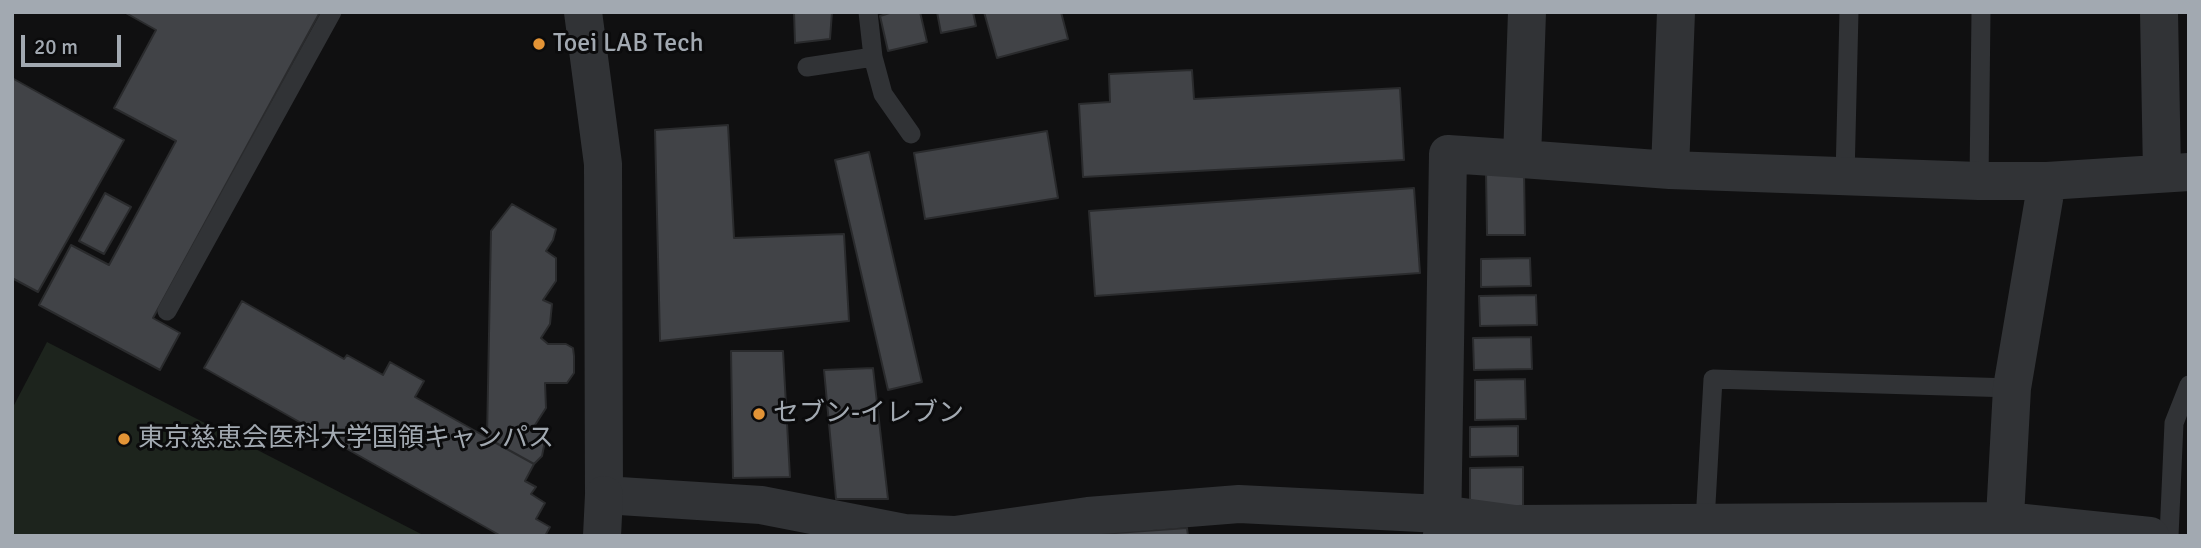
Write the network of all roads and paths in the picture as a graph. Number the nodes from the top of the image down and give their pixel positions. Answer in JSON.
{"nodes":[{"id":1,"x":332,"y":12,"type":"edge"},
{"id":2,"x":583,"y":12,"type":"edge"},
{"id":3,"x":868,"y":12,"type":"edge"},
{"id":4,"x":1527,"y":12,"type":"edge"},
{"id":5,"x":1676,"y":12,"type":"edge"},
{"id":6,"x":1849,"y":12,"type":"edge"},
{"id":7,"x":1981,"y":12,"type":"edge"},
{"id":8,"x":2159,"y":12,"type":"edge"},
{"id":9,"x":873,"y":57,"type":"junction"},
{"id":10,"x":807,"y":66,"type":"dead end"},
{"id":11,"x":911,"y":134,"type":"dead end"},
{"id":12,"x":1522,"y":159,"type":"junction"},
{"id":13,"x":1670,"y":170,"type":"junction"},
{"id":14,"x":2175,"y":173,"type":"edge"},
{"id":15,"x":1845,"y":177,"type":"junction"},
{"id":16,"x":1979,"y":181,"type":"junction"},
{"id":17,"x":2047,"y":181,"type":"junction"},
{"id":18,"x":167,"y":311,"type":"dead end"},
{"id":19,"x":2189,"y":386,"type":"edge"},
{"id":20,"x":2012,"y":388,"type":"junction"},
{"id":21,"x":604,"y":495,"type":"junction"},
{"id":22,"x":1705,"y":522,"type":"junction"},
{"id":23,"x":1442,"y":525,"type":"edge"},
{"id":24,"x":2005,"y":528,"type":"edge"},
{"id":25,"x":602,"y":536,"type":"edge"},
{"id":26,"x":2150,"y":536,"type":"edge"},
{"id":27,"x":2169,"y":536,"type":"edge"}],
"edges":[{"from":1,"to":18,"type":"lane"},
{"from":2,"to":21,"type":"street"},
{"from":3,"to":9,"type":"lane"},
{"from":4,"to":12,"type":"street"},
{"from":5,"to":13,"type":"street"},
{"from":6,"to":15,"type":"lane"},
{"from":7,"to":16,"type":"lane"},
{"from":8,"to":14,"type":"street"},
{"from":9,"to":10,"type":"lane"},
{"from":9,"to":11,"type":"lane"},
{"from":12,"to":13,"type":"street"},
{"from":12,"to":23,"type":"street"},
{"from":13,"to":15,"type":"street"},
{"from":14,"to":17,"type":"street"},
{"from":15,"to":16,"type":"street"},
{"from":16,"to":17,"type":"street"},
{"from":17,"to":20,"type":"street"},
{"from":19,"to":27,"type":"lane"},
{"from":20,"to":22,"type":"lane"},
{"from":20,"to":24,"type":"street"},
{"from":21,"to":23,"type":"street"},
{"from":21,"to":25,"type":"street"},
{"from":22,"to":23,"type":"street"},
{"from":22,"to":24,"type":"street"},
{"from":24,"to":26,"type":"street"}]}
